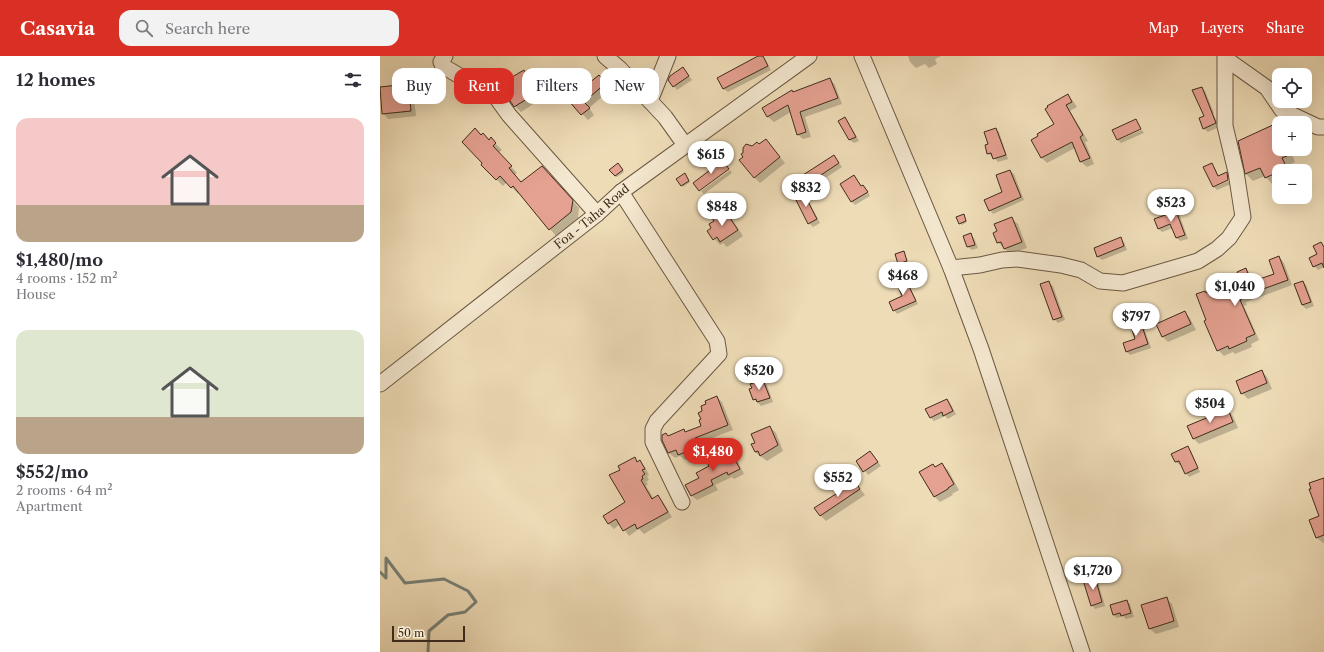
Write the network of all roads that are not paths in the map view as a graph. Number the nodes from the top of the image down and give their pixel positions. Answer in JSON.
{"nodes":[{"id":1,"x":445,"y":56,"type":"edge"},
{"id":2,"x":605,"y":56,"type":"edge"},
{"id":3,"x":668,"y":56,"type":"edge"},
{"id":4,"x":809,"y":56,"type":"edge"},
{"id":5,"x":862,"y":56,"type":"edge"},
{"id":6,"x":1226,"y":57,"type":"edge"},
{"id":7,"x":619,"y":68,"type":"edge"},
{"id":8,"x":659,"y":78,"type":"edge"},
{"id":9,"x":653,"y":104,"type":"edge"},
{"id":10,"x":1324,"y":127,"type":"edge"},
{"id":11,"x":685,"y":145,"type":"junction"},
{"id":12,"x":621,"y":192,"type":"junction"},
{"id":13,"x":597,"y":214,"type":"junction"},
{"id":14,"x":951,"y":268,"type":"junction"},
{"id":15,"x":380,"y":384,"type":"edge"},
{"id":16,"x":682,"y":502,"type":"dead end"},
{"id":17,"x":1082,"y":652,"type":"edge"}],
"edges":[{"from":1,"to":13,"type":"street"},
{"from":2,"to":7,"type":"street"},
{"from":3,"to":8,"type":"street"},
{"from":4,"to":11,"type":"street","name":"Foa - Taha Road"},
{"from":5,"to":14,"type":"street"},
{"from":6,"to":10,"type":"street"},
{"from":6,"to":14,"type":"street"},
{"from":9,"to":11,"type":"street"},
{"from":11,"to":12,"type":"street","name":"Foa - Taha Road"},
{"from":12,"to":13,"type":"street","name":"Foa - Taha Road"},
{"from":12,"to":16,"type":"street"},
{"from":13,"to":15,"type":"street","name":"Foa - Taha Road"},
{"from":14,"to":17,"type":"street"}]}
